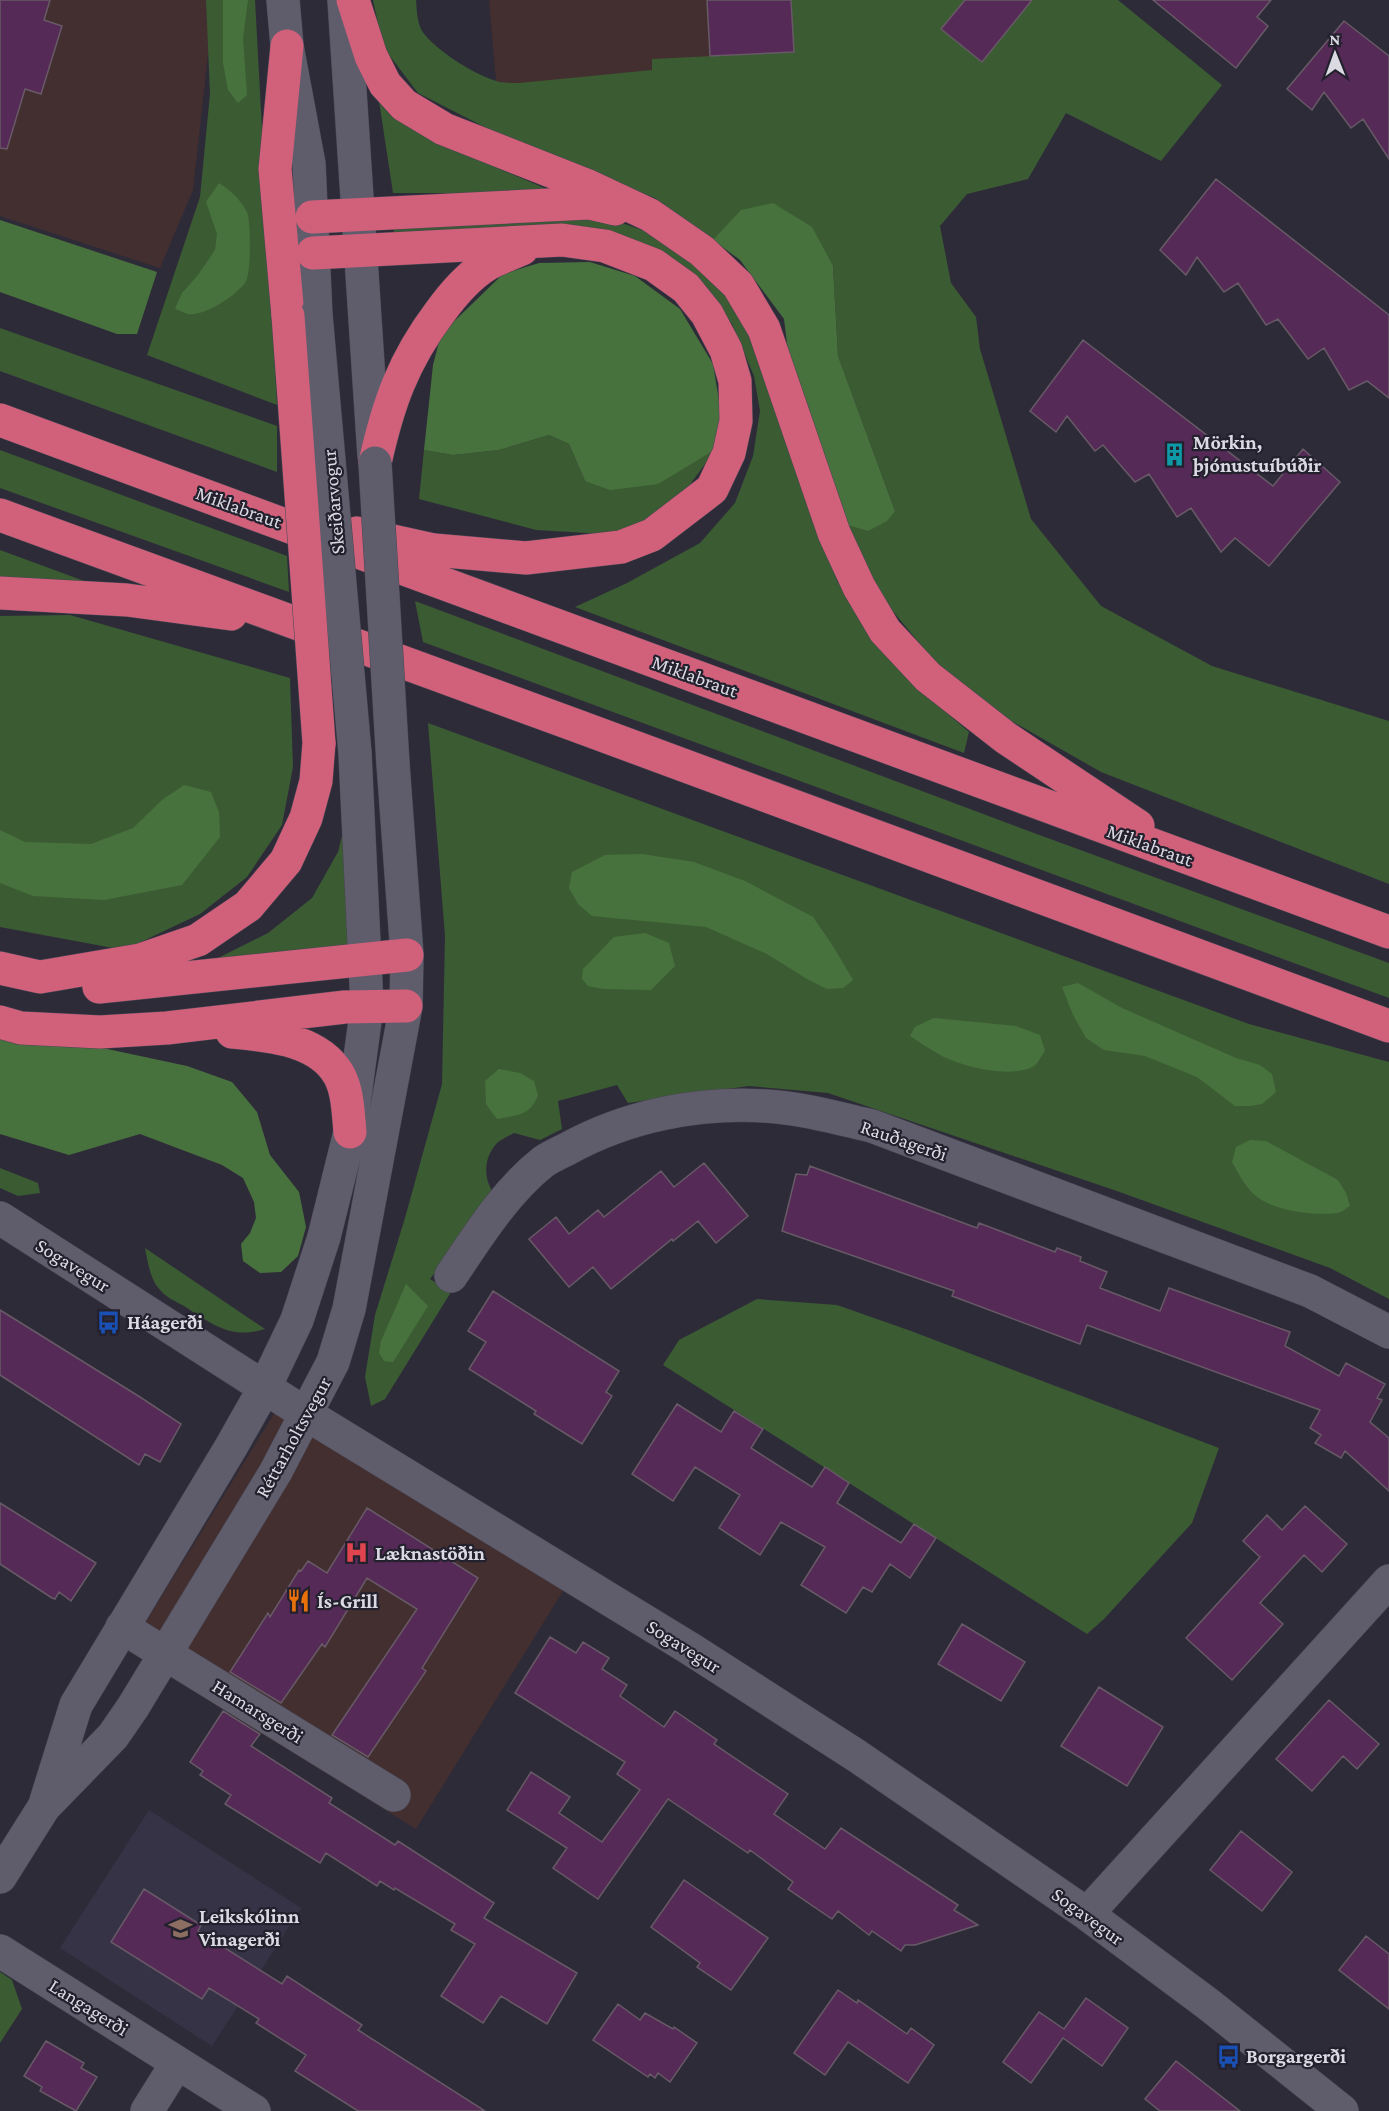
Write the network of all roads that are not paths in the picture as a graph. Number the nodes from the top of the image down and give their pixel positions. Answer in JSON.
{"nodes":[{"id":1,"x":283,"y":0,"type":"edge"},
{"id":2,"x":344,"y":0,"type":"edge"},
{"id":3,"x":353,"y":0,"type":"edge"},
{"id":4,"x":287,"y":46,"type":"junction"},
{"id":5,"x":357,"y":214,"type":"junction"},
{"id":6,"x":650,"y":215,"type":"junction"},
{"id":7,"x":312,"y":217,"type":"junction"},
{"id":8,"x":541,"y":242,"type":"junction"},
{"id":9,"x":360,"y":251,"type":"junction"},
{"id":10,"x":314,"y":253,"type":"junction"},
{"id":11,"x":302,"y":315,"type":"junction"},
{"id":12,"x":0,"y":420,"type":"edge"},
{"id":13,"x":375,"y":463,"type":"junction"},
{"id":14,"x":245,"y":509,"type":"junction"},
{"id":15,"x":0,"y":515,"type":"edge"},
{"id":16,"x":0,"y":592,"type":"edge"},
{"id":17,"x":295,"y":623,"type":"junction"},
{"id":18,"x":1184,"y":857,"type":"junction"},
{"id":19,"x":1389,"y":932,"type":"edge"},
{"id":20,"x":407,"y":955,"type":"junction"},
{"id":21,"x":366,"y":958,"type":"junction"},
{"id":22,"x":0,"y":968,"type":"edge"},
{"id":23,"x":40,"y":977,"type":"junction"},
{"id":24,"x":368,"y":1006,"type":"junction"},
{"id":25,"x":406,"y":1006,"type":"junction"},
{"id":26,"x":0,"y":1022,"type":"edge"},
{"id":27,"x":1389,"y":1026,"type":"edge"},
{"id":28,"x":167,"y":1028,"type":"junction"},
{"id":29,"x":350,"y":1132,"type":"junction"},
{"id":30,"x":0,"y":1218,"type":"edge"},
{"id":31,"x":451,"y":1276,"type":"dead end"},
{"id":32,"x":1389,"y":1332,"type":"edge"},
{"id":33,"x":265,"y":1387,"type":"junction"},
{"id":34,"x":306,"y":1414,"type":"junction"},
{"id":35,"x":1389,"y":1581,"type":"edge"},
{"id":36,"x":122,"y":1627,"type":"junction"},
{"id":37,"x":165,"y":1654,"type":"junction"},
{"id":38,"x":394,"y":1794,"type":"dead end"},
{"id":39,"x":44,"y":1808,"type":"junction"},
{"id":40,"x":0,"y":1877,"type":"edge"},
{"id":41,"x":1088,"y":1914,"type":"junction"},
{"id":42,"x":0,"y":1951,"type":"edge"},
{"id":43,"x":177,"y":2063,"type":"junction"},
{"id":44,"x":147,"y":2111,"type":"edge"},
{"id":45,"x":254,"y":2111,"type":"edge"},
{"id":46,"x":1342,"y":2111,"type":"edge"}],
"edges":[{"from":1,"to":4,"type":"street","name":"Skeiðarvogur"},
{"from":2,"to":5,"type":"street"},
{"from":3,"to":6,"type":"highway"},
{"from":4,"to":7,"type":"street","name":"Skeiðarvogur"},
{"from":4,"to":11,"type":"highway"},
{"from":5,"to":6,"type":"highway"},
{"from":5,"to":7,"type":"highway"},
{"from":5,"to":9,"type":"street"},
{"from":6,"to":18,"type":"highway"},
{"from":7,"to":10,"type":"street","name":"Skeiðarvogur"},
{"from":8,"to":9,"type":"highway"},
{"from":8,"to":13,"type":"highway"},
{"from":8,"to":14,"type":"highway"},
{"from":9,"to":10,"type":"highway"},
{"from":9,"to":13,"type":"street"},
{"from":10,"to":11,"type":"street","name":"Skeiðarvogur"},
{"from":11,"to":21,"type":"street","name":"Skeiðarvogur","bridge":true},
{"from":11,"to":23,"type":"highway","bridge":true},
{"from":12,"to":14,"type":"highway","name":"Miklabraut"},
{"from":13,"to":20,"type":"street","bridge":true},
{"from":14,"to":18,"type":"highway","name":"Miklabraut"},
{"from":15,"to":17,"type":"highway"},
{"from":16,"to":17,"type":"highway"},
{"from":17,"to":27,"type":"highway"},
{"from":18,"to":19,"type":"highway","name":"Miklabraut"},
{"from":20,"to":21,"type":"highway"},
{"from":20,"to":25,"type":"street"},
{"from":21,"to":23,"type":"highway"},
{"from":21,"to":24,"type":"street","name":"Skeiðarvogur"},
{"from":22,"to":23,"type":"highway"},
{"from":24,"to":25,"type":"highway"},
{"from":24,"to":28,"type":"highway"},
{"from":24,"to":29,"type":"street","name":"Réttarholtsvegur"},
{"from":25,"to":34,"type":"street","name":"Réttarholtsvegur"},
{"from":26,"to":28,"type":"highway"},
{"from":28,"to":29,"type":"highway"},
{"from":29,"to":33,"type":"street","name":"Réttarholtsvegur"},
{"from":30,"to":33,"type":"street","name":"Sogavegur"},
{"from":31,"to":32,"type":"street","name":"Rauðagerði"},
{"from":33,"to":34,"type":"street","name":"Sogavegur"},
{"from":33,"to":36,"type":"street","name":"Réttarholtsvegur"},
{"from":34,"to":37,"type":"street","name":"Réttarholtsvegur"},
{"from":34,"to":41,"type":"street","name":"Sogavegur"},
{"from":35,"to":41,"type":"street"},
{"from":36,"to":37,"type":"street","name":"Hamarsgerði"},
{"from":36,"to":39,"type":"street","name":"Réttarholtsvegur"},
{"from":37,"to":38,"type":"street","name":"Hamarsgerði"},
{"from":37,"to":39,"type":"street","name":"Réttarholtsvegur"},
{"from":39,"to":40,"type":"street","name":"Réttarholtsvegur"},
{"from":41,"to":46,"type":"street","name":"Sogavegur"},
{"from":42,"to":43,"type":"street","name":"Langagerði"},
{"from":43,"to":44,"type":"street"},
{"from":43,"to":45,"type":"street","name":"Langagerði"}]}
